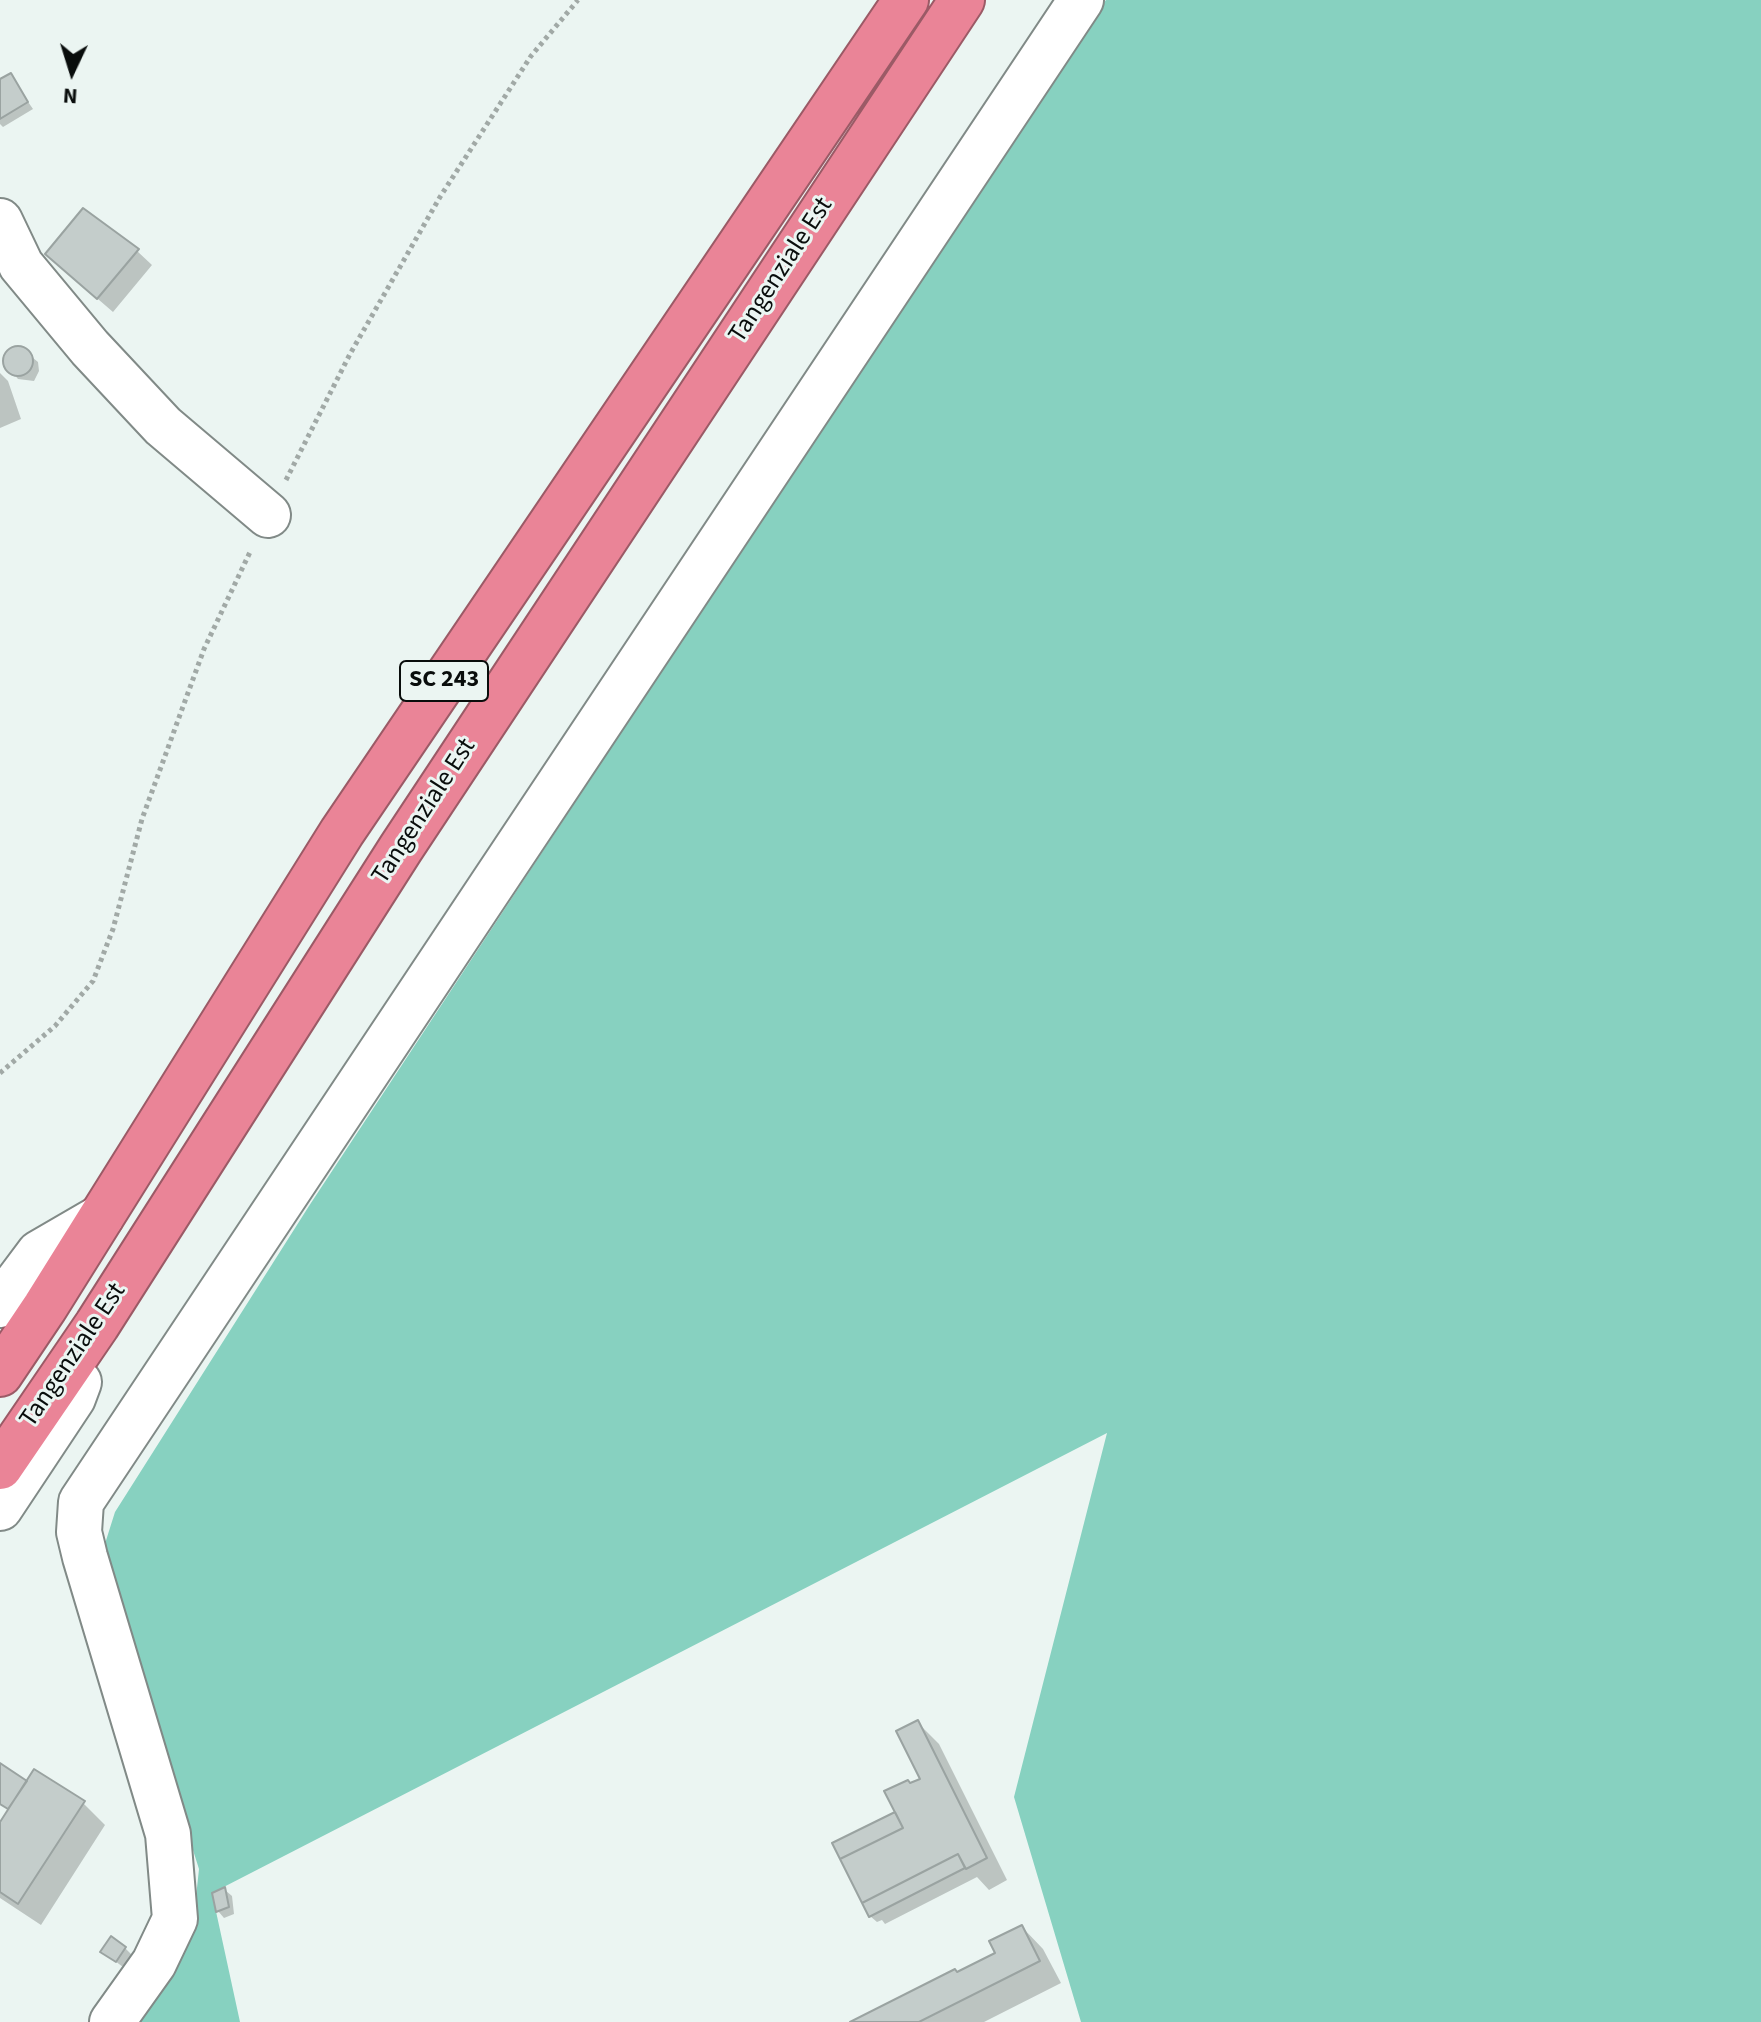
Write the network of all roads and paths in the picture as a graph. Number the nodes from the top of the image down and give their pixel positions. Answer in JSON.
{"nodes":[{"id":1,"x":906,"y":0,"type":"edge"},
{"id":2,"x":962,"y":0,"type":"edge"},
{"id":3,"x":982,"y":0,"type":"edge"},
{"id":4,"x":1081,"y":0,"type":"edge"},
{"id":5,"x":935,"y":39,"type":"junction"},
{"id":6,"x":0,"y":221,"type":"edge"},
{"id":7,"x":268,"y":515,"type":"dead end"},
{"id":8,"x":101,"y":1217,"type":"junction"},
{"id":9,"x":0,"y":1305,"type":"edge"},
{"id":10,"x":97,"y":1325,"type":"junction"},
{"id":11,"x":0,"y":1374,"type":"edge"},
{"id":12,"x":0,"y":1467,"type":"edge"},
{"id":13,"x":0,"y":1508,"type":"edge"},
{"id":14,"x":112,"y":2022,"type":"edge"}],
"edges":[{"from":1,"to":8,"type":"highway","name":"Tangenziale Est","number":"SC 243"},
{"from":2,"to":5,"type":"highway","name":"Tangenziale Est"},
{"from":3,"to":5,"type":"highway"},
{"from":4,"to":14,"type":"street"},
{"from":5,"to":10,"type":"highway","name":"Tangenziale Est"},
{"from":6,"to":7,"type":"street"},
{"from":8,"to":9,"type":"street"},
{"from":8,"to":11,"type":"highway","name":"Tangenziale Est","number":"SC 243"},
{"from":10,"to":12,"type":"highway","name":"Tangenziale Est"},
{"from":10,"to":13,"type":"street"}]}
